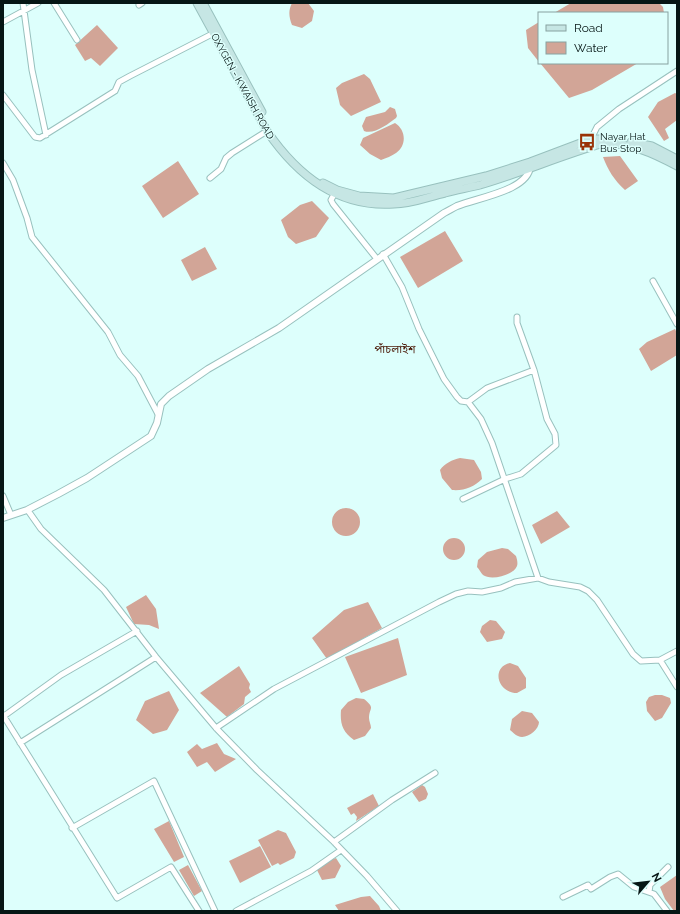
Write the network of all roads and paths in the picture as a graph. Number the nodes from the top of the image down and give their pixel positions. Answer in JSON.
{"nodes":[{"id":1,"x":23,"y":3,"type":"edge"},
{"id":2,"x":38,"y":3,"type":"edge"},
{"id":3,"x":54,"y":3,"type":"edge"},
{"id":4,"x":197,"y":3,"type":"edge"},
{"id":5,"x":203,"y":3,"type":"edge"},
{"id":6,"x":24,"y":10,"type":"junction"},
{"id":7,"x":3,"y":22,"type":"edge"},
{"id":8,"x":217,"y":32,"type":"junction"},
{"id":9,"x":77,"y":40,"type":"dead end"},
{"id":10,"x":677,"y":71,"type":"edge"},
{"id":11,"x":3,"y":95,"type":"edge"},
{"id":12,"x":267,"y":131,"type":"junction"},
{"id":13,"x":46,"y":135,"type":"junction"},
{"id":14,"x":591,"y":139,"type":"junction"},
{"id":15,"x":677,"y":159,"type":"edge"},
{"id":16,"x":3,"y":163,"type":"edge"},
{"id":17,"x":530,"y":166,"type":"junction"},
{"id":18,"x":677,"y":166,"type":"edge"},
{"id":19,"x":210,"y":178,"type":"dead end"},
{"id":20,"x":335,"y":192,"type":"junction"},
{"id":21,"x":382,"y":254,"type":"junction"},
{"id":22,"x":377,"y":259,"type":"junction"},
{"id":23,"x":653,"y":281,"type":"dead end"},
{"id":24,"x":517,"y":317,"type":"dead end"},
{"id":25,"x":677,"y":324,"type":"edge"},
{"id":26,"x":534,"y":370,"type":"junction"},
{"id":27,"x":468,"y":402,"type":"junction"},
{"id":28,"x":158,"y":414,"type":"junction"},
{"id":29,"x":505,"y":479,"type":"junction"},
{"id":30,"x":3,"y":496,"type":"edge"},
{"id":31,"x":463,"y":499,"type":"dead end"},
{"id":32,"x":29,"y":512,"type":"dead end"},
{"id":33,"x":11,"y":515,"type":"junction"},
{"id":34,"x":3,"y":518,"type":"edge"},
{"id":35,"x":538,"y":578,"type":"junction"},
{"id":36,"x":137,"y":632,"type":"junction"},
{"id":37,"x":677,"y":651,"type":"edge"},
{"id":38,"x":156,"y":657,"type":"junction"},
{"id":39,"x":660,"y":660,"type":"junction"},
{"id":40,"x":677,"y":687,"type":"edge"},
{"id":41,"x":3,"y":716,"type":"edge"},
{"id":42,"x":216,"y":728,"type":"junction"},
{"id":43,"x":20,"y":744,"type":"junction"},
{"id":44,"x":435,"y":773,"type":"dead end"},
{"id":45,"x":72,"y":828,"type":"junction"},
{"id":46,"x":334,"y":842,"type":"junction"},
{"id":47,"x":341,"y":850,"type":"junction"},
{"id":48,"x":668,"y":867,"type":"dead end"},
{"id":49,"x":649,"y":892,"type":"junction"},
{"id":50,"x":563,"y":897,"type":"dead end"},
{"id":51,"x":199,"y":911,"type":"edge"},
{"id":52,"x":215,"y":911,"type":"edge"},
{"id":53,"x":236,"y":911,"type":"edge"},
{"id":54,"x":396,"y":911,"type":"edge"},
{"id":55,"x":667,"y":911,"type":"edge"}],
"edges":[{"from":1,"to":6,"type":"street"},
{"from":2,"to":6,"type":"street"},
{"from":3,"to":9,"type":"street"},
{"from":4,"to":8,"type":"main road","name":"OXYGEN - KWAISH ROAD"},
{"from":5,"to":8,"type":"main road","name":"OXYGEN - KWAISH ROAD"},
{"from":6,"to":7,"type":"street"},
{"from":6,"to":13,"type":"street"},
{"from":8,"to":12,"type":"main road","name":"OXYGEN - KWAISH ROAD"},
{"from":8,"to":13,"type":"street"},
{"from":8,"to":20,"type":"main road","name":"OXYGEN - KWAISH ROAD"},
{"from":10,"to":14,"type":"street"},
{"from":11,"to":13,"type":"street"},
{"from":12,"to":19,"type":"street"},
{"from":12,"to":20,"type":"main road","name":"OXYGEN - KWAISH ROAD"},
{"from":14,"to":15,"type":"main road","name":"OXYGEN - KWAISH ROAD"},
{"from":14,"to":17,"type":"main road","name":"OXYGEN - KWAISH ROAD"},
{"from":16,"to":28,"type":"street"},
{"from":17,"to":18,"type":"main road","name":"OXYGEN - KWAISH ROAD"},
{"from":17,"to":20,"type":"main road","name":"OXYGEN - KWAISH ROAD"},
{"from":17,"to":21,"type":"street"},
{"from":20,"to":22,"type":"street"},
{"from":21,"to":22,"type":"street"},
{"from":21,"to":27,"type":"street"},
{"from":22,"to":28,"type":"street"},
{"from":23,"to":25,"type":"street"},
{"from":24,"to":26,"type":"street"},
{"from":26,"to":27,"type":"street"},
{"from":26,"to":29,"type":"street"},
{"from":27,"to":29,"type":"street"},
{"from":28,"to":33,"type":"street"},
{"from":29,"to":31,"type":"street"},
{"from":29,"to":35,"type":"street"},
{"from":30,"to":33,"type":"street"},
{"from":32,"to":36,"type":"street"},
{"from":33,"to":34,"type":"street"},
{"from":35,"to":39,"type":"street"},
{"from":35,"to":42,"type":"street"},
{"from":36,"to":38,"type":"street"},
{"from":36,"to":41,"type":"street"},
{"from":37,"to":39,"type":"street"},
{"from":38,"to":42,"type":"street"},
{"from":38,"to":43,"type":"street"},
{"from":39,"to":40,"type":"street"},
{"from":41,"to":43,"type":"street"},
{"from":42,"to":46,"type":"street"},
{"from":43,"to":45,"type":"street"},
{"from":44,"to":46,"type":"street"},
{"from":45,"to":51,"type":"street"},
{"from":45,"to":52,"type":"street"},
{"from":46,"to":47,"type":"street"},
{"from":47,"to":53,"type":"street"},
{"from":47,"to":54,"type":"street"},
{"from":48,"to":49,"type":"street"},
{"from":49,"to":50,"type":"street"},
{"from":49,"to":55,"type":"street"}]}
